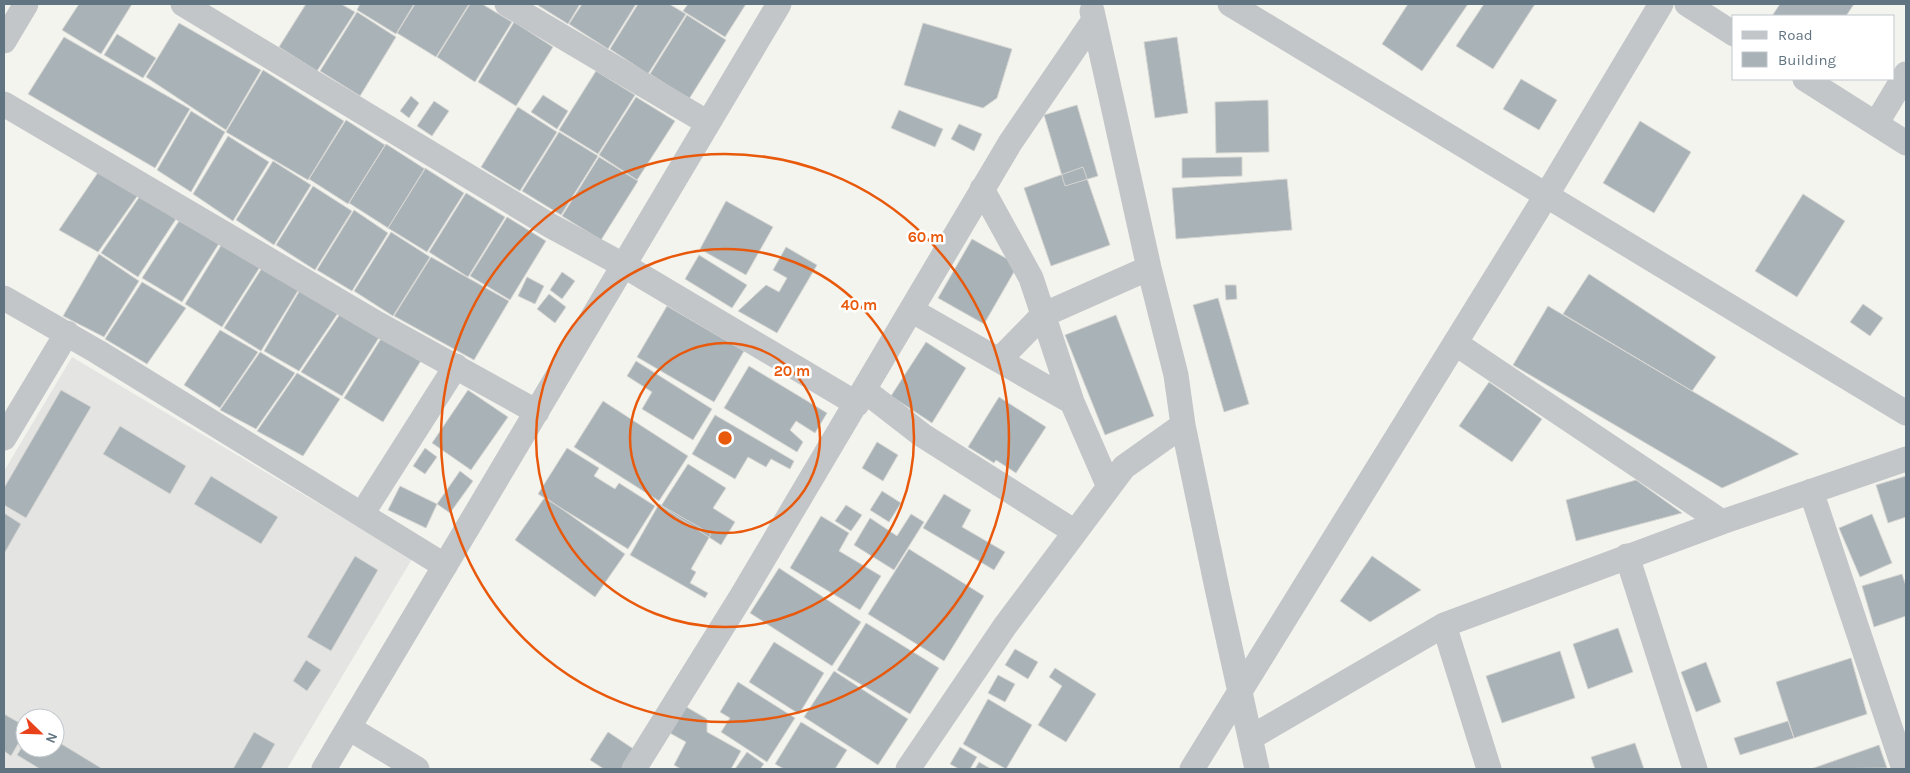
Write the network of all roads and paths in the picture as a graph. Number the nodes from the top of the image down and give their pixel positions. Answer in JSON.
{"nodes":[{"id":1,"x":26,"y":4,"type":"edge"},
{"id":2,"x":183,"y":4,"type":"edge"},
{"id":3,"x":507,"y":4,"type":"edge"},
{"id":4,"x":779,"y":4,"type":"edge"},
{"id":5,"x":1230,"y":4,"type":"edge"},
{"id":6,"x":1661,"y":4,"type":"edge"},
{"id":7,"x":1687,"y":4,"type":"edge"},
{"id":8,"x":1092,"y":12,"type":"edge"},
{"id":9,"x":1732,"y":33,"type":"edge"},
{"id":10,"x":4,"y":40,"type":"edge"},
{"id":11,"x":1906,"y":74,"type":"edge"},
{"id":12,"x":1807,"y":80,"type":"edge"},
{"id":13,"x":4,"y":104,"type":"edge"},
{"id":14,"x":708,"y":123,"type":"junction"},
{"id":15,"x":1876,"y":124,"type":"junction"},
{"id":16,"x":1906,"y":143,"type":"edge"},
{"id":17,"x":982,"y":190,"type":"junction"},
{"id":18,"x":1546,"y":196,"type":"junction"},
{"id":19,"x":623,"y":265,"type":"junction"},
{"id":20,"x":1149,"y":268,"type":"junction"},
{"id":21,"x":4,"y":298,"type":"edge"},
{"id":22,"x":911,"y":310,"type":"junction"},
{"id":23,"x":1043,"y":315,"type":"junction"},
{"id":24,"x":67,"y":334,"type":"junction"},
{"id":25,"x":1455,"y":343,"type":"junction"},
{"id":26,"x":999,"y":360,"type":"junction"},
{"id":27,"x":456,"y":366,"type":"junction"},
{"id":28,"x":860,"y":397,"type":"junction"},
{"id":29,"x":1072,"y":402,"type":"junction"},
{"id":30,"x":537,"y":412,"type":"junction"},
{"id":31,"x":1906,"y":413,"type":"edge"},
{"id":32,"x":1183,"y":425,"type":"junction"},
{"id":33,"x":4,"y":438,"type":"edge"},
{"id":34,"x":1906,"y":459,"type":"edge"},
{"id":35,"x":1109,"y":487,"type":"junction"},
{"id":36,"x":1811,"y":491,"type":"junction"},
{"id":37,"x":362,"y":514,"type":"junction"},
{"id":38,"x":1722,"y":522,"type":"junction"},
{"id":39,"x":1076,"y":532,"type":"junction"},
{"id":40,"x":1627,"y":556,"type":"junction"},
{"id":41,"x":445,"y":566,"type":"junction"},
{"id":42,"x":1444,"y":625,"type":"junction"},
{"id":43,"x":1240,"y":690,"type":"junction"},
{"id":44,"x":349,"y":728,"type":"junction"},
{"id":45,"x":1250,"y":738,"type":"junction"},
{"id":46,"x":324,"y":769,"type":"edge"},
{"id":47,"x":417,"y":769,"type":"edge"},
{"id":48,"x":634,"y":769,"type":"edge"},
{"id":49,"x":908,"y":769,"type":"edge"},
{"id":50,"x":1192,"y":769,"type":"edge"},
{"id":51,"x":1257,"y":769,"type":"edge"},
{"id":52,"x":1489,"y":769,"type":"edge"},
{"id":53,"x":1695,"y":769,"type":"edge"},
{"id":54,"x":1904,"y":769,"type":"edge"}],
"edges":[{"from":1,"to":10,"type":"street"},
{"from":2,"to":19,"type":"street"},
{"from":3,"to":14,"type":"street"},
{"from":4,"to":14,"type":"street"},
{"from":5,"to":18,"type":"street"},
{"from":6,"to":18,"type":"street"},
{"from":7,"to":9,"type":"street"},
{"from":8,"to":17,"type":"street"},
{"from":8,"to":20,"type":"street"},
{"from":11,"to":15,"type":"street"},
{"from":12,"to":15,"type":"street"},
{"from":13,"to":27,"type":"street"},
{"from":14,"to":19,"type":"street"},
{"from":15,"to":16,"type":"street"},
{"from":17,"to":22,"type":"street"},
{"from":17,"to":23,"type":"street"},
{"from":18,"to":25,"type":"street"},
{"from":18,"to":31,"type":"street"},
{"from":19,"to":28,"type":"street"},
{"from":19,"to":30,"type":"street"},
{"from":20,"to":23,"type":"street"},
{"from":20,"to":32,"type":"street"},
{"from":21,"to":24,"type":"street"},
{"from":22,"to":26,"type":"street"},
{"from":22,"to":28,"type":"street"},
{"from":23,"to":26,"type":"street"},
{"from":23,"to":29,"type":"street"},
{"from":24,"to":33,"type":"street"},
{"from":24,"to":37,"type":"street"},
{"from":25,"to":38,"type":"street"},
{"from":25,"to":43,"type":"street"},
{"from":26,"to":29,"type":"street"},
{"from":27,"to":30,"type":"street"},
{"from":27,"to":37,"type":"street"},
{"from":28,"to":39,"type":"street"},
{"from":28,"to":48,"type":"street"},
{"from":29,"to":35,"type":"street"},
{"from":30,"to":41,"type":"street"},
{"from":32,"to":35,"type":"street"},
{"from":32,"to":43,"type":"street"},
{"from":34,"to":36,"type":"street"},
{"from":35,"to":39,"type":"street"},
{"from":36,"to":38,"type":"street"},
{"from":36,"to":54,"type":"street"},
{"from":37,"to":41,"type":"street"},
{"from":38,"to":40,"type":"street"},
{"from":39,"to":49,"type":"street"},
{"from":40,"to":42,"type":"street"},
{"from":40,"to":53,"type":"street"},
{"from":41,"to":44,"type":"street"},
{"from":42,"to":45,"type":"street"},
{"from":42,"to":52,"type":"street"},
{"from":43,"to":45,"type":"street"},
{"from":43,"to":50,"type":"street"},
{"from":44,"to":46,"type":"street"},
{"from":44,"to":47,"type":"street"},
{"from":45,"to":51,"type":"street"}]}
